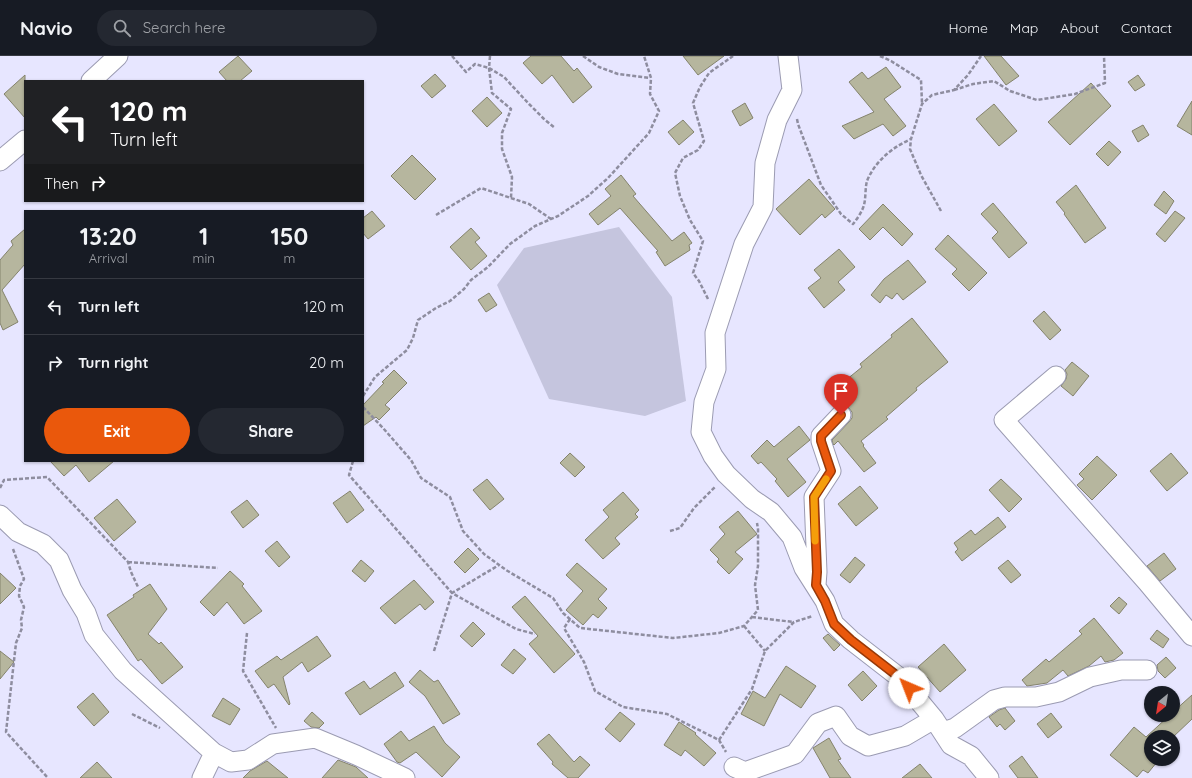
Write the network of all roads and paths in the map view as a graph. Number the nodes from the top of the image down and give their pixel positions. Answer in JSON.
{"nodes":[{"id":1,"x":118,"y":56,"type":"edge"},
{"id":2,"x":452,"y":56,"type":"edge"},
{"id":3,"x":490,"y":56,"type":"edge"},
{"id":4,"x":584,"y":56,"type":"edge"},
{"id":5,"x":644,"y":56,"type":"edge"},
{"id":6,"x":733,"y":56,"type":"edge"},
{"id":7,"x":788,"y":56,"type":"edge"},
{"id":8,"x":880,"y":56,"type":"edge"},
{"id":9,"x":981,"y":56,"type":"edge"},
{"id":10,"x":1104,"y":56,"type":"edge"},
{"id":11,"x":489,"y":68,"type":"junction"},
{"id":12,"x":651,"y":78,"type":"junction"},
{"id":13,"x":92,"y":80,"type":"edge"},
{"id":14,"x":954,"y":90,"type":"junction"},
{"id":15,"x":922,"y":104,"type":"junction"},
{"id":16,"x":796,"y":118,"type":"dead end"},
{"id":17,"x":556,"y":128,"type":"dead end"},
{"id":18,"x":911,"y":139,"type":"junction"},
{"id":19,"x":24,"y":141,"type":"edge"},
{"id":20,"x":0,"y":161,"type":"edge"},
{"id":21,"x":511,"y":198,"type":"junction"},
{"id":22,"x":941,"y":211,"type":"dead end"},
{"id":23,"x":436,"y":215,"type":"dead end"},
{"id":24,"x":551,"y":219,"type":"junction"},
{"id":25,"x":718,"y":321,"type":"junction"},
{"id":26,"x":1056,"y":376,"type":"dead end"},
{"id":27,"x":364,"y":394,"type":"edge"},
{"id":28,"x":364,"y":408,"type":"edge"},
{"id":29,"x":841,"y":415,"type":"dead end"},
{"id":30,"x":353,"y":462,"type":"edge"},
{"id":31,"x":726,"y":474,"type":"junction"},
{"id":32,"x":0,"y":488,"type":"edge"},
{"id":33,"x":752,"y":499,"type":"junction"},
{"id":34,"x":4,"y":519,"type":"edge"},
{"id":35,"x":670,"y":531,"type":"dead end"},
{"id":36,"x":128,"y":562,"type":"junction"},
{"id":37,"x":499,"y":565,"type":"junction"},
{"id":38,"x":218,"y":568,"type":"dead end"},
{"id":39,"x":816,"y":585,"type":"junction"},
{"id":40,"x":138,"y":587,"type":"dead end"},
{"id":41,"x":452,"y":593,"type":"junction"},
{"id":42,"x":829,"y":611,"type":"junction"},
{"id":43,"x":752,"y":617,"type":"junction"},
{"id":44,"x":570,"y":619,"type":"junction"},
{"id":45,"x":794,"y":622,"type":"junction"},
{"id":46,"x":744,"y":626,"type":"junction"},
{"id":47,"x":247,"y":633,"type":"dead end"},
{"id":48,"x":535,"y":634,"type":"dead end"},
{"id":49,"x":1192,"y":636,"type":"edge"},
{"id":50,"x":765,"y":651,"type":"junction"},
{"id":51,"x":434,"y":652,"type":"dead end"},
{"id":52,"x":1147,"y":670,"type":"dead end"},
{"id":53,"x":939,"y":725,"type":"junction"},
{"id":54,"x":719,"y":740,"type":"junction"},
{"id":55,"x":284,"y":742,"type":"junction"},
{"id":56,"x":214,"y":753,"type":"junction"},
{"id":57,"x":734,"y":767,"type":"joint"},
{"id":58,"x":48,"y":778,"type":"edge"},
{"id":59,"x":202,"y":778,"type":"edge"},
{"id":60,"x":405,"y":778,"type":"edge"},
{"id":61,"x":989,"y":778,"type":"edge"}],
"edges":[{"from":1,"to":13,"type":"street"},
{"from":2,"to":11,"type":"path"},
{"from":3,"to":11,"type":"path"},
{"from":4,"to":12,"type":"path"},
{"from":5,"to":12,"type":"path"},
{"from":6,"to":25,"type":"path"},
{"from":7,"to":25,"type":"street"},
{"from":8,"to":15,"type":"path"},
{"from":9,"to":14,"type":"path"},
{"from":10,"to":14,"type":"path"},
{"from":11,"to":17,"type":"path"},
{"from":11,"to":21,"type":"path"},
{"from":12,"to":24,"type":"path"},
{"from":14,"to":15,"type":"path"},
{"from":15,"to":18,"type":"path"},
{"from":16,"to":18,"type":"path"},
{"from":18,"to":22,"type":"path"},
{"from":19,"to":20,"type":"street"},
{"from":21,"to":23,"type":"path"},
{"from":21,"to":24,"type":"path"},
{"from":24,"to":27,"type":"path"},
{"from":25,"to":31,"type":"street"},
{"from":26,"to":49,"type":"street"},
{"from":28,"to":37,"type":"path"},
{"from":29,"to":39,"type":"street"},
{"from":30,"to":41,"type":"path"},
{"from":31,"to":33,"type":"street"},
{"from":31,"to":35,"type":"path"},
{"from":32,"to":36,"type":"path"},
{"from":33,"to":39,"type":"street"},
{"from":33,"to":43,"type":"path"},
{"from":34,"to":56,"type":"street"},
{"from":34,"to":58,"type":"path"},
{"from":36,"to":38,"type":"path"},
{"from":36,"to":40,"type":"path"},
{"from":37,"to":41,"type":"path"},
{"from":37,"to":44,"type":"path"},
{"from":39,"to":42,"type":"street"},
{"from":41,"to":48,"type":"path"},
{"from":41,"to":51,"type":"path"},
{"from":42,"to":45,"type":"path"},
{"from":42,"to":53,"type":"street"},
{"from":43,"to":45,"type":"path"},
{"from":43,"to":46,"type":"path"},
{"from":44,"to":46,"type":"path"},
{"from":44,"to":54,"type":"path"},
{"from":45,"to":50,"type":"path"},
{"from":46,"to":50,"type":"path"},
{"from":47,"to":55,"type":"path"},
{"from":50,"to":54,"type":"path"},
{"from":52,"to":53,"type":"street"},
{"from":53,"to":57,"type":"street"},
{"from":53,"to":61,"type":"street"},
{"from":54,"to":57,"type":"path"},
{"from":55,"to":56,"type":"street"},
{"from":55,"to":60,"type":"street"},
{"from":56,"to":59,"type":"street"}]}
